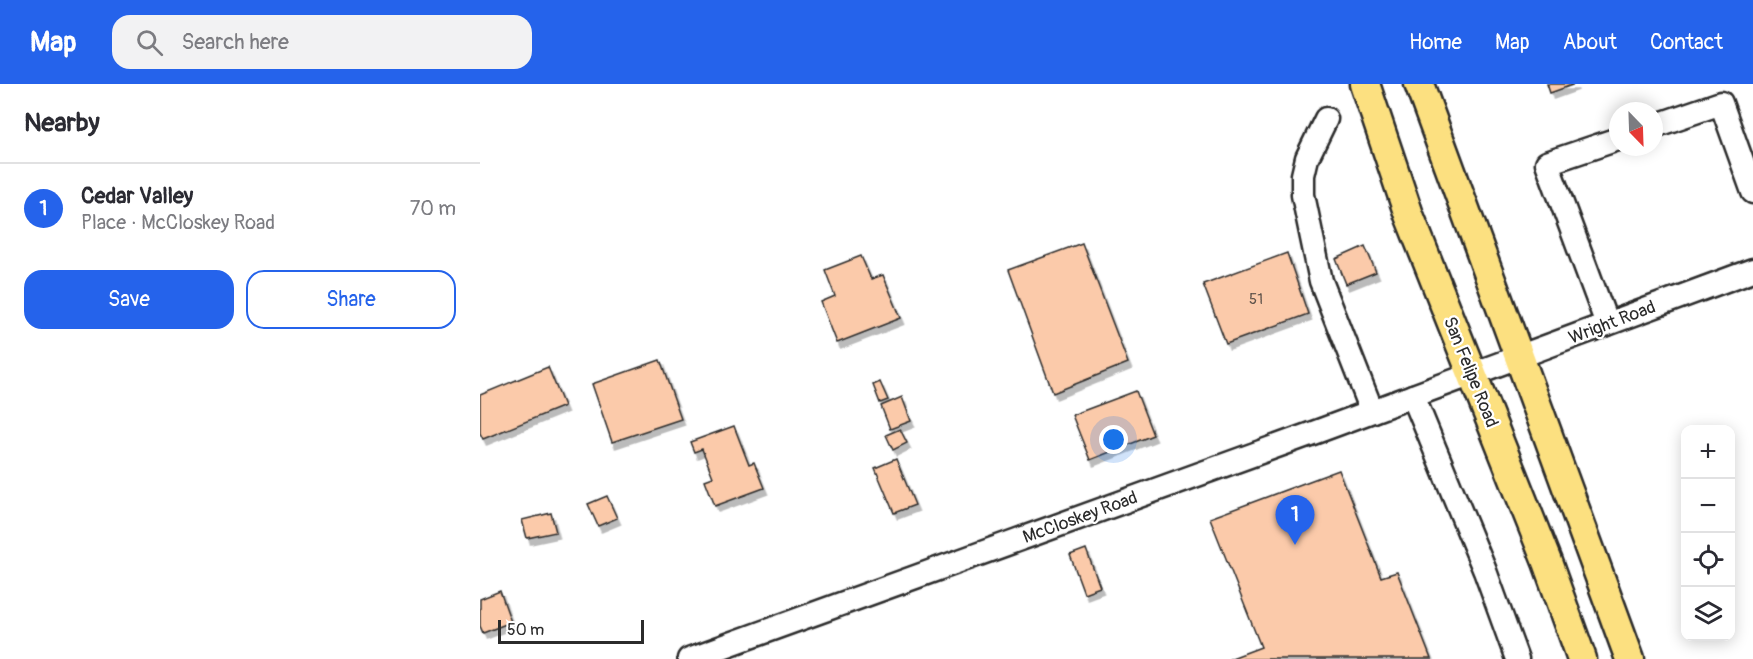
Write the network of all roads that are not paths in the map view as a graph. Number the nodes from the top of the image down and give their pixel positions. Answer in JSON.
{"nodes":[{"id":1,"x":1365,"y":84,"type":"edge"},
{"id":2,"x":1419,"y":84,"type":"edge"},
{"id":3,"x":1326,"y":119,"type":"dead end"},
{"id":4,"x":1663,"y":123,"type":"edge"},
{"id":5,"x":1609,"y":141,"type":"edge"},
{"id":6,"x":1753,"y":192,"type":"edge"},
{"id":7,"x":1753,"y":270,"type":"edge"},
{"id":8,"x":1607,"y":324,"type":"junction"},
{"id":9,"x":1520,"y":356,"type":"junction"},
{"id":10,"x":1471,"y":374,"type":"junction"},
{"id":11,"x":1413,"y":396,"type":"junction"},
{"id":12,"x":1372,"y":411,"type":"junction"},
{"id":13,"x":689,"y":659,"type":"edge"},
{"id":14,"x":1517,"y":659,"type":"edge"},
{"id":15,"x":1582,"y":659,"type":"edge"},
{"id":16,"x":1630,"y":659,"type":"edge"}],
"edges":[{"from":1,"to":10,"type":"main road","name":"San Felipe Road"},
{"from":2,"to":9,"type":"main road"},
{"from":3,"to":12,"type":"street"},
{"from":4,"to":6,"type":"street"},
{"from":5,"to":8,"type":"street"},
{"from":7,"to":8,"type":"street","name":"Wright Road"},
{"from":8,"to":9,"type":"street","name":"Wright Road"},
{"from":9,"to":10,"type":"street","name":"Wright Road"},
{"from":9,"to":16,"type":"main road"},
{"from":10,"to":11,"type":"street","name":"McCloskey Road"},
{"from":10,"to":15,"type":"main road","name":"San Felipe Road"},
{"from":11,"to":12,"type":"street","name":"McCloskey Road"},
{"from":11,"to":14,"type":"street"},
{"from":12,"to":13,"type":"street","name":"McCloskey Road"}]}
